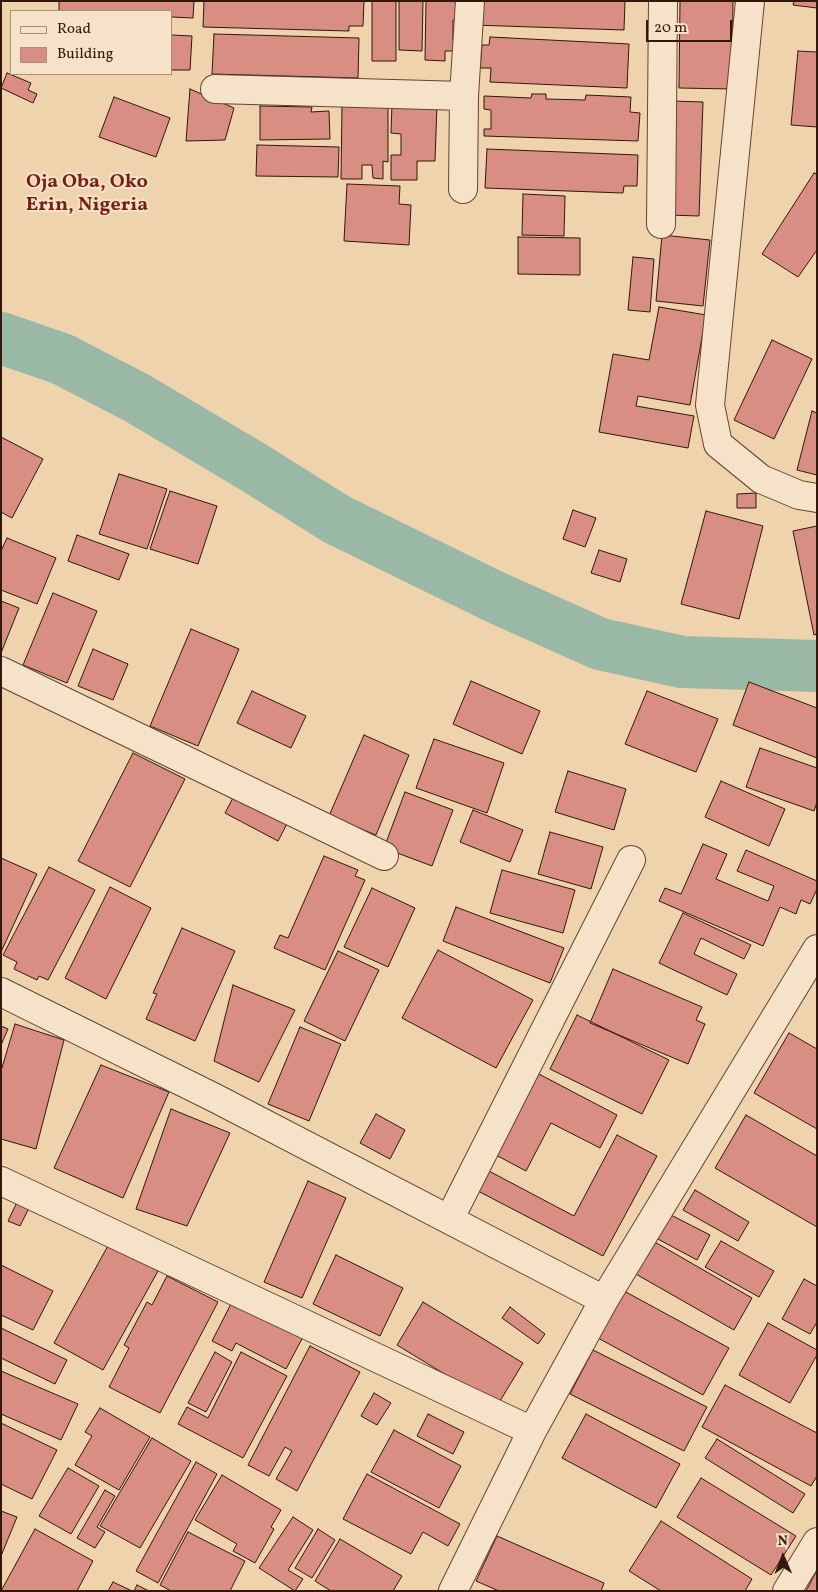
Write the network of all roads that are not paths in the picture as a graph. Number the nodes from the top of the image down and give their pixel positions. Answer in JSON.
{"nodes":[{"id":1,"x":470,"y":1,"type":"edge"},
{"id":2,"x":663,"y":1,"type":"edge"},
{"id":3,"x":750,"y":1,"type":"edge"},
{"id":4,"x":216,"y":89,"type":"dead end"},
{"id":5,"x":464,"y":96,"type":"junction"},
{"id":6,"x":463,"y":189,"type":"dead end"},
{"id":7,"x":661,"y":224,"type":"dead end"},
{"id":8,"x":817,"y":498,"type":"edge"},
{"id":9,"x":1,"y":671,"type":"edge"},
{"id":10,"x":384,"y":856,"type":"dead end"},
{"id":11,"x":631,"y":860,"type":"dead end"},
{"id":12,"x":817,"y":949,"type":"edge"},
{"id":13,"x":1,"y":992,"type":"edge"},
{"id":14,"x":1,"y":1180,"type":"edge"},
{"id":15,"x":450,"y":1218,"type":"junction"},
{"id":16,"x":604,"y":1300,"type":"junction"},
{"id":17,"x":532,"y":1431,"type":"junction"},
{"id":18,"x":817,"y":1542,"type":"edge"},
{"id":19,"x":453,"y":1591,"type":"edge"},
{"id":20,"x":787,"y":1591,"type":"edge"}],
"edges":[{"from":1,"to":5,"type":"street"},
{"from":2,"to":7,"type":"street"},
{"from":3,"to":8,"type":"street"},
{"from":4,"to":5,"type":"street"},
{"from":5,"to":6,"type":"street"},
{"from":9,"to":10,"type":"street"},
{"from":11,"to":15,"type":"street"},
{"from":12,"to":16,"type":"street"},
{"from":13,"to":15,"type":"street"},
{"from":14,"to":17,"type":"street"},
{"from":15,"to":16,"type":"street"},
{"from":16,"to":17,"type":"street"},
{"from":17,"to":19,"type":"street"},
{"from":18,"to":20,"type":"street"}]}
